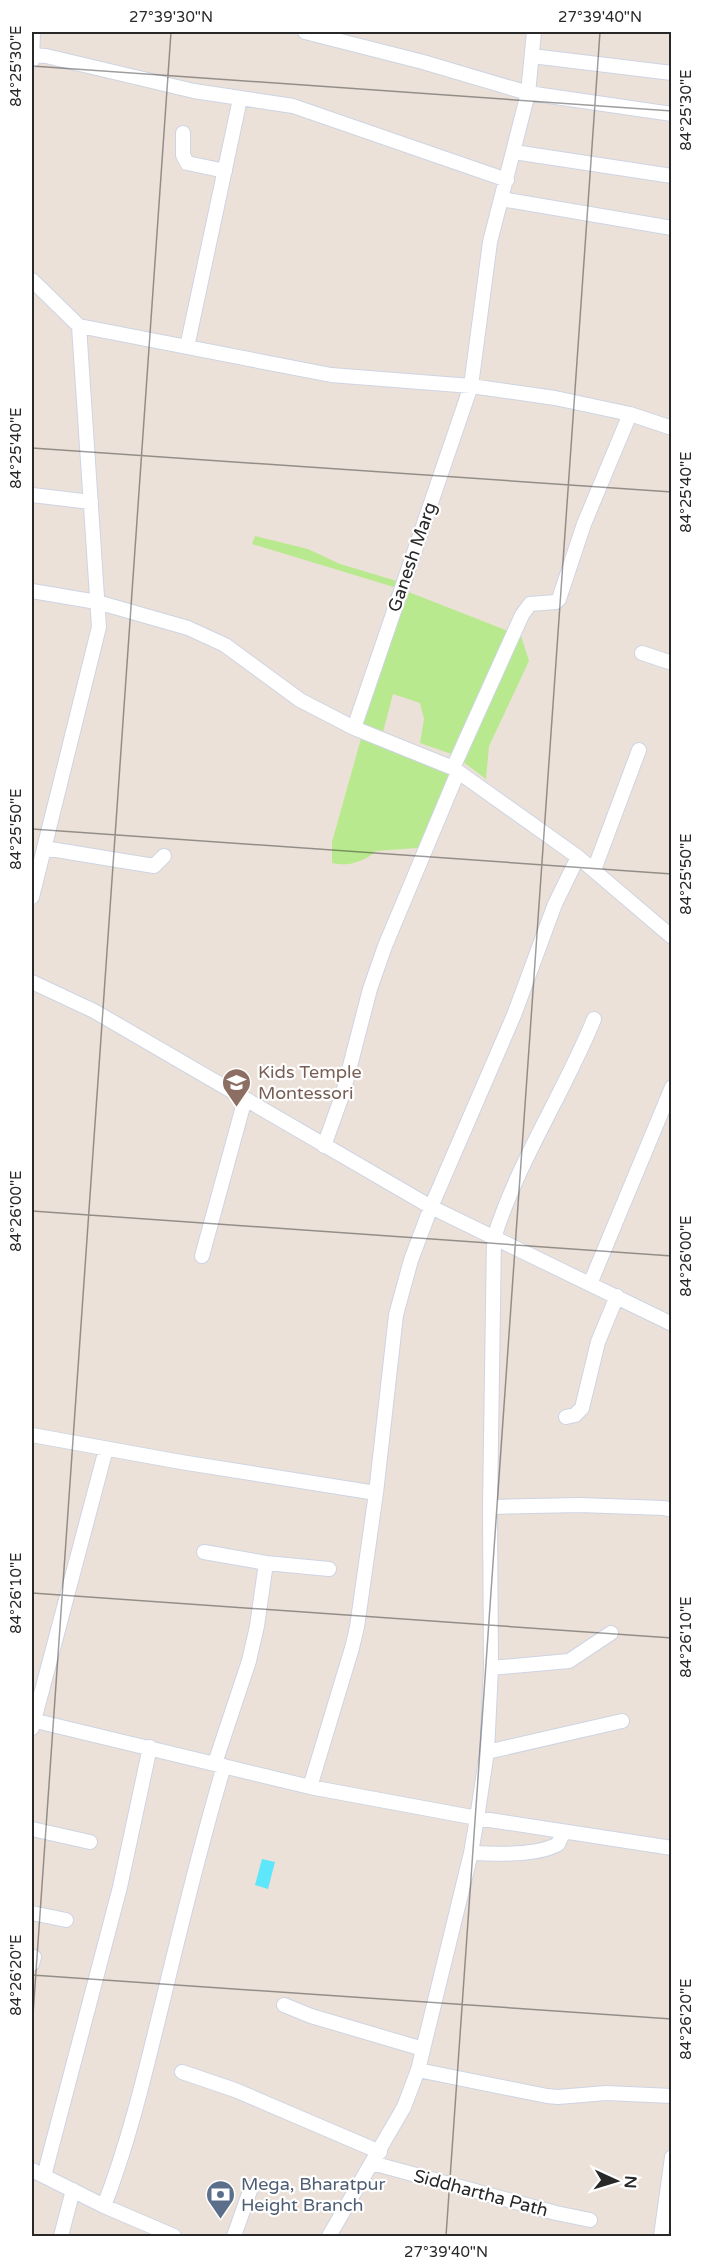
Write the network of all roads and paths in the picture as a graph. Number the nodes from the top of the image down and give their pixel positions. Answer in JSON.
{"nodes":[{"id":1,"x":33,"y":32,"type":"edge"},
{"id":2,"x":305,"y":32,"type":"edge"},
{"id":3,"x":534,"y":32,"type":"edge"},
{"id":4,"x":32,"y":55,"type":"edge"},
{"id":5,"x":532,"y":56,"type":"junction"},
{"id":6,"x":32,"y":64,"type":"edge"},
{"id":7,"x":672,"y":73,"type":"edge"},
{"id":8,"x":528,"y":93,"type":"junction"},
{"id":9,"x":240,"y":99,"type":"junction"},
{"id":10,"x":672,"y":114,"type":"edge"},
{"id":11,"x":183,"y":133,"type":"dead end"},
{"id":12,"x":514,"y":152,"type":"junction"},
{"id":13,"x":225,"y":171,"type":"junction"},
{"id":14,"x":672,"y":176,"type":"edge"},
{"id":15,"x":507,"y":180,"type":"junction"},
{"id":16,"x":501,"y":199,"type":"junction"},
{"id":17,"x":672,"y":228,"type":"edge"},
{"id":18,"x":32,"y":280,"type":"edge"},
{"id":19,"x":79,"y":326,"type":"junction"},
{"id":20,"x":187,"y":347,"type":"junction"},
{"id":21,"x":471,"y":386,"type":"junction"},
{"id":22,"x":630,"y":414,"type":"junction"},
{"id":23,"x":672,"y":428,"type":"edge"},
{"id":24,"x":32,"y":495,"type":"edge"},
{"id":25,"x":91,"y":502,"type":"junction"},
{"id":26,"x":32,"y":591,"type":"edge"},
{"id":27,"x":97,"y":602,"type":"junction"},
{"id":28,"x":642,"y":653,"type":"dead end"},
{"id":29,"x":672,"y":663,"type":"edge"},
{"id":30,"x":354,"y":728,"type":"junction"},
{"id":31,"x":639,"y":750,"type":"dead end"},
{"id":32,"x":455,"y":770,"type":"junction"},
{"id":33,"x":44,"y":848,"type":"junction"},
{"id":34,"x":164,"y":856,"type":"dead end"},
{"id":35,"x":578,"y":857,"type":"junction"},
{"id":36,"x":594,"y":870,"type":"junction"},
{"id":37,"x":32,"y":897,"type":"edge"},
{"id":38,"x":672,"y":937,"type":"edge"},
{"id":39,"x":32,"y":982,"type":"edge"},
{"id":40,"x":594,"y":1019,"type":"dead end"},
{"id":41,"x":672,"y":1087,"type":"edge"},
{"id":42,"x":245,"y":1099,"type":"junction"},
{"id":43,"x":324,"y":1146,"type":"junction"},
{"id":44,"x":431,"y":1208,"type":"junction"},
{"id":45,"x":494,"y":1238,"type":"junction"},
{"id":46,"x":202,"y":1256,"type":"dead end"},
{"id":47,"x":590,"y":1284,"type":"junction"},
{"id":48,"x":617,"y":1296,"type":"junction"},
{"id":49,"x":672,"y":1324,"type":"edge"},
{"id":50,"x":566,"y":1417,"type":"dead end"},
{"id":51,"x":32,"y":1435,"type":"edge"},
{"id":52,"x":106,"y":1449,"type":"junction"},
{"id":53,"x":376,"y":1493,"type":"junction"},
{"id":54,"x":490,"y":1507,"type":"junction"},
{"id":55,"x":672,"y":1510,"type":"edge"},
{"id":56,"x":204,"y":1552,"type":"dead end"},
{"id":57,"x":266,"y":1563,"type":"junction"},
{"id":58,"x":329,"y":1569,"type":"dead end"},
{"id":59,"x":611,"y":1633,"type":"dead end"},
{"id":60,"x":491,"y":1668,"type":"junction"},
{"id":61,"x":622,"y":1720,"type":"dead end"},
{"id":62,"x":32,"y":1723,"type":"edge"},
{"id":63,"x":150,"y":1747,"type":"junction"},
{"id":64,"x":487,"y":1752,"type":"junction"},
{"id":65,"x":220,"y":1765,"type":"junction"},
{"id":66,"x":310,"y":1787,"type":"junction"},
{"id":67,"x":477,"y":1818,"type":"junction"},
{"id":68,"x":32,"y":1829,"type":"edge"},
{"id":69,"x":564,"y":1833,"type":"junction"},
{"id":70,"x":90,"y":1842,"type":"dead end"},
{"id":71,"x":672,"y":1848,"type":"edge"},
{"id":72,"x":471,"y":1853,"type":"junction"},
{"id":73,"x":32,"y":1913,"type":"edge"},
{"id":74,"x":66,"y":1920,"type":"dead end"},
{"id":75,"x":284,"y":2005,"type":"dead end"},
{"id":76,"x":423,"y":2049,"type":"junction"},
{"id":77,"x":418,"y":2070,"type":"junction"},
{"id":78,"x":182,"y":2072,"type":"dead end"},
{"id":79,"x":672,"y":2096,"type":"edge"},
{"id":80,"x":672,"y":2157,"type":"edge"},
{"id":81,"x":376,"y":2158,"type":"junction"},
{"id":82,"x":38,"y":2173,"type":"edge"},
{"id":83,"x":251,"y":2188,"type":"dead end"},
{"id":84,"x":72,"y":2190,"type":"junction"},
{"id":85,"x":104,"y":2206,"type":"junction"},
{"id":86,"x":590,"y":2220,"type":"dead end"},
{"id":87,"x":61,"y":2236,"type":"edge"},
{"id":88,"x":174,"y":2236,"type":"edge"},
{"id":89,"x":234,"y":2236,"type":"edge"},
{"id":90,"x":329,"y":2236,"type":"edge"},
{"id":91,"x":661,"y":2236,"type":"edge"}],
"edges":[{"from":1,"to":4,"type":"street"},
{"from":2,"to":8,"type":"street"},
{"from":3,"to":5,"type":"street","name":"Ganesh Marg"},
{"from":4,"to":6,"type":"street"},
{"from":4,"to":9,"type":"street"},
{"from":5,"to":7,"type":"street"},
{"from":5,"to":8,"type":"street","name":"Ganesh Marg"},
{"from":8,"to":10,"type":"street"},
{"from":8,"to":12,"type":"street","name":"Ganesh Marg"},
{"from":9,"to":13,"type":"street"},
{"from":9,"to":15,"type":"street"},
{"from":11,"to":13,"type":"street"},
{"from":12,"to":14,"type":"street"},
{"from":12,"to":15,"type":"street","name":"Ganesh Marg"},
{"from":13,"to":20,"type":"street"},
{"from":15,"to":16,"type":"street","name":"Ganesh Marg"},
{"from":16,"to":17,"type":"street"},
{"from":16,"to":21,"type":"street","name":"Ganesh Marg"},
{"from":18,"to":19,"type":"street"},
{"from":19,"to":20,"type":"street"},
{"from":19,"to":25,"type":"street"},
{"from":20,"to":21,"type":"street"},
{"from":21,"to":22,"type":"street"},
{"from":21,"to":30,"type":"street","name":"Ganesh Marg"},
{"from":22,"to":23,"type":"street"},
{"from":22,"to":32,"type":"street"},
{"from":24,"to":25,"type":"street"},
{"from":25,"to":27,"type":"street"},
{"from":26,"to":27,"type":"street"},
{"from":27,"to":30,"type":"street"},
{"from":27,"to":33,"type":"street"},
{"from":28,"to":29,"type":"street"},
{"from":30,"to":32,"type":"street"},
{"from":31,"to":36,"type":"street"},
{"from":32,"to":35,"type":"street"},
{"from":32,"to":43,"type":"street"},
{"from":33,"to":34,"type":"street"},
{"from":33,"to":37,"type":"street"},
{"from":35,"to":36,"type":"street"},
{"from":35,"to":44,"type":"street"},
{"from":36,"to":38,"type":"street"},
{"from":39,"to":42,"type":"street"},
{"from":40,"to":45,"type":"street"},
{"from":41,"to":47,"type":"street"},
{"from":42,"to":43,"type":"street"},
{"from":42,"to":46,"type":"street"},
{"from":43,"to":44,"type":"street"},
{"from":44,"to":45,"type":"street"},
{"from":44,"to":53,"type":"street"},
{"from":45,"to":47,"type":"street"},
{"from":45,"to":54,"type":"street"},
{"from":47,"to":48,"type":"street"},
{"from":48,"to":49,"type":"street"},
{"from":48,"to":50,"type":"street"},
{"from":51,"to":52,"type":"street"},
{"from":52,"to":53,"type":"street"},
{"from":52,"to":62,"type":"street"},
{"from":53,"to":66,"type":"street"},
{"from":54,"to":55,"type":"street"},
{"from":54,"to":60,"type":"street"},
{"from":56,"to":57,"type":"street"},
{"from":57,"to":58,"type":"street"},
{"from":57,"to":65,"type":"street"},
{"from":59,"to":60,"type":"street"},
{"from":60,"to":64,"type":"street"},
{"from":61,"to":64,"type":"street"},
{"from":62,"to":63,"type":"street"},
{"from":63,"to":65,"type":"street"},
{"from":63,"to":82,"type":"street"},
{"from":64,"to":67,"type":"street"},
{"from":65,"to":66,"type":"street"},
{"from":65,"to":85,"type":"street"},
{"from":66,"to":67,"type":"street"},
{"from":67,"to":69,"type":"street"},
{"from":67,"to":72,"type":"street"},
{"from":68,"to":70,"type":"street"},
{"from":69,"to":71,"type":"street"},
{"from":69,"to":72,"type":"street"},
{"from":72,"to":76,"type":"street"},
{"from":73,"to":74,"type":"street"},
{"from":75,"to":76,"type":"street"},
{"from":76,"to":77,"type":"street"},
{"from":77,"to":79,"type":"street"},
{"from":77,"to":81,"type":"street"},
{"from":78,"to":81,"type":"street","name":"Siddhartha Path"},
{"from":80,"to":91,"type":"street"},
{"from":81,"to":86,"type":"street","name":"Siddhartha Path"},
{"from":81,"to":90,"type":"street"},
{"from":82,"to":84,"type":"street"},
{"from":83,"to":89,"type":"street"},
{"from":84,"to":85,"type":"street"},
{"from":84,"to":87,"type":"street"},
{"from":85,"to":88,"type":"street"}]}
